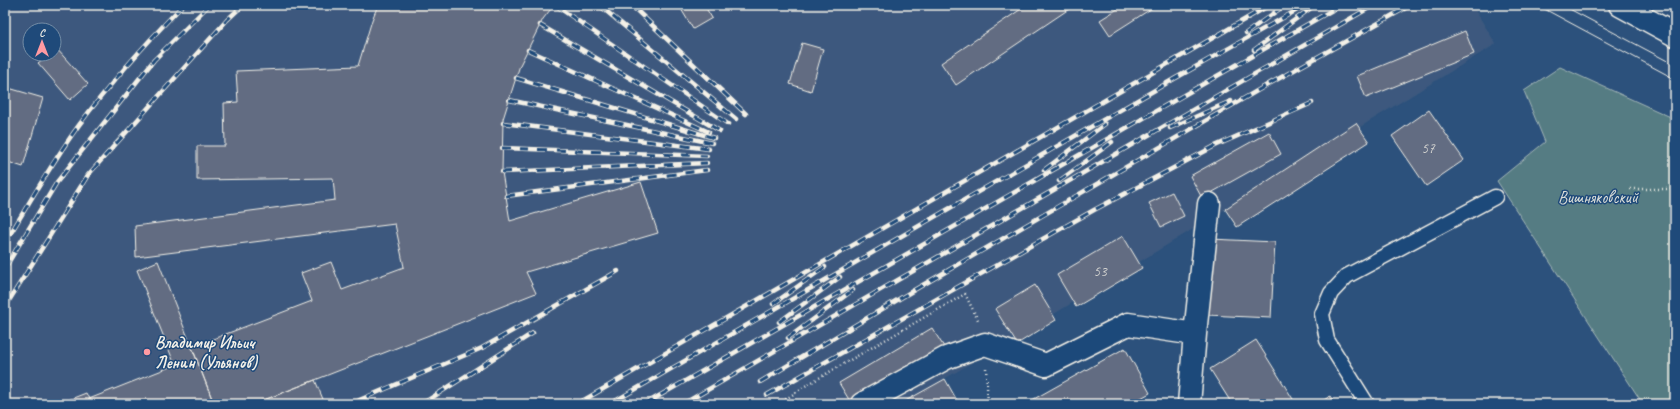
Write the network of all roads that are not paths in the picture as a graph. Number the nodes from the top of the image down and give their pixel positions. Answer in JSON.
{"nodes":[{"id":1,"x":1620,"y":5,"type":"edge"},
{"id":2,"x":1675,"y":35,"type":"edge"},
{"id":3,"x":1495,"y":197,"type":"dead end"},
{"id":4,"x":1209,"y":204,"type":"dead end"},
{"id":5,"x":1195,"y":334,"type":"junction"},
{"id":6,"x":862,"y":404,"type":"edge"},
{"id":7,"x":1189,"y":404,"type":"edge"},
{"id":8,"x":1367,"y":404,"type":"edge"}],
"edges":[{"from":1,"to":2,"type":"street"},
{"from":3,"to":8,"type":"lane"},
{"from":4,"to":5,"type":"street"},
{"from":5,"to":6,"type":"street"},
{"from":5,"to":7,"type":"street"}]}
